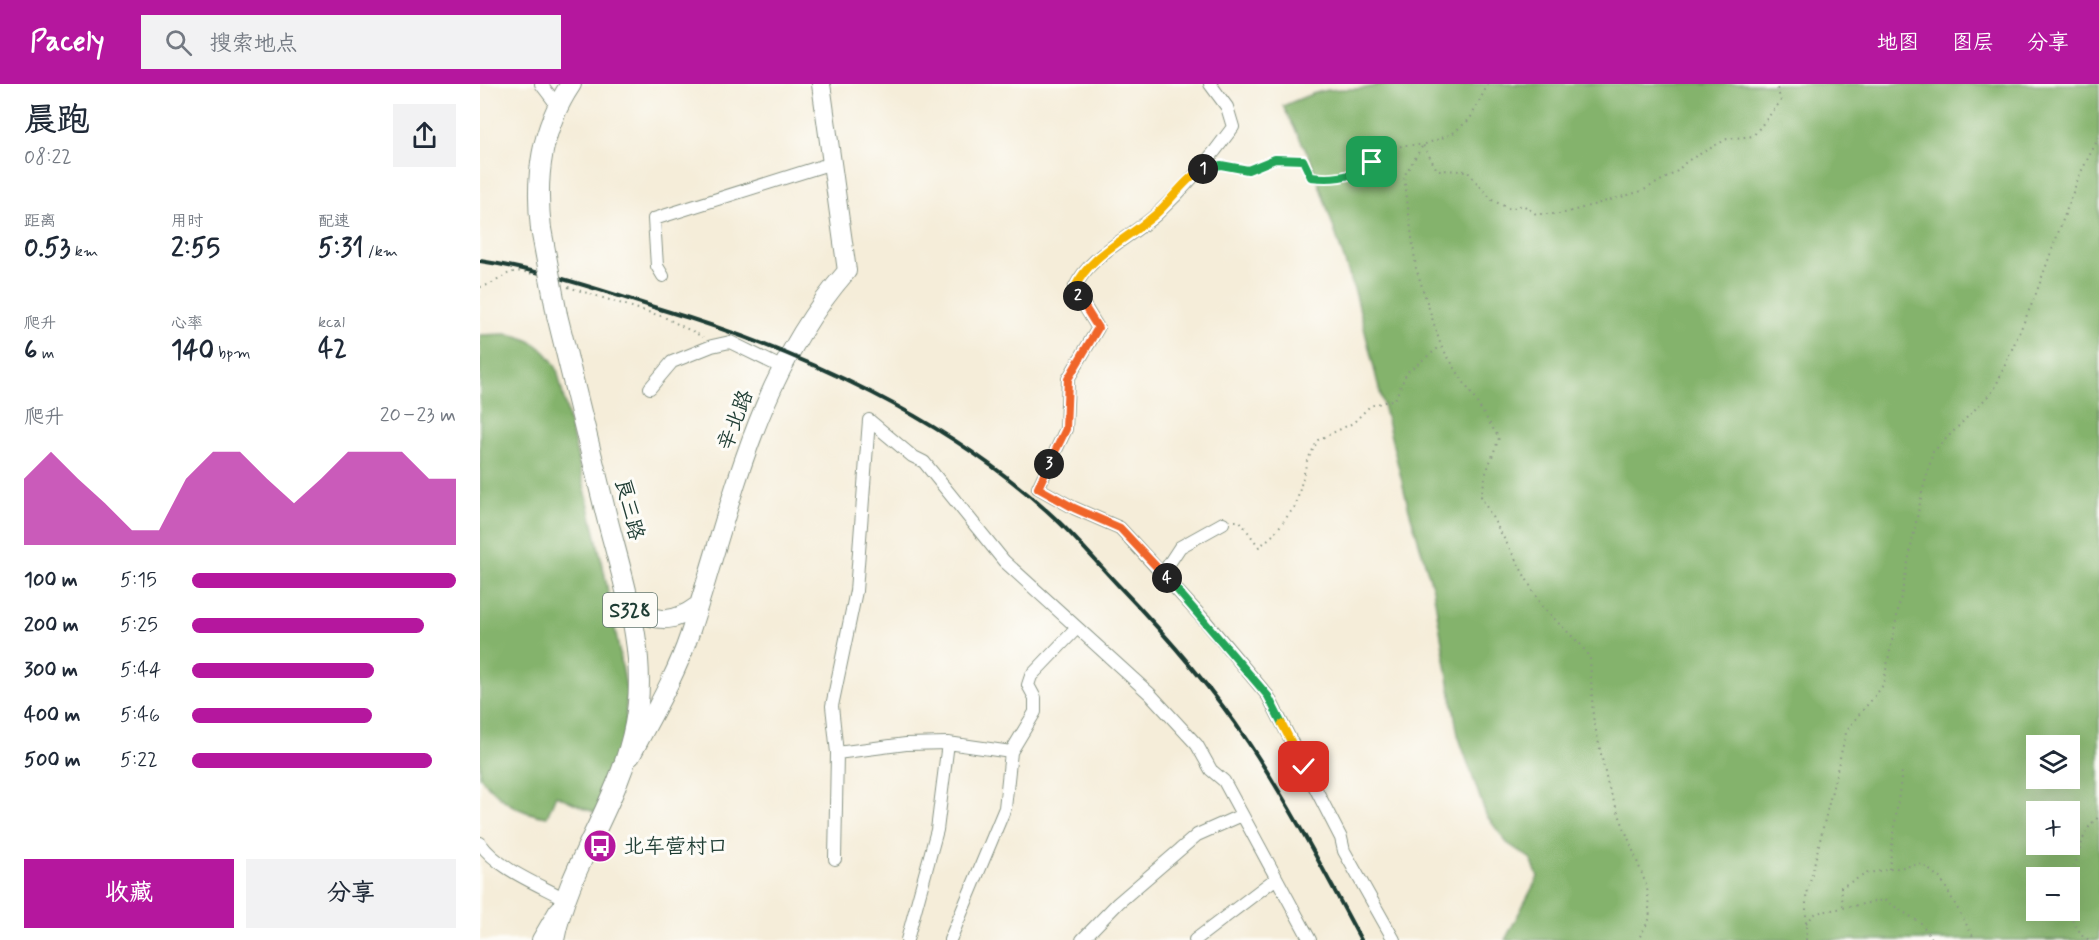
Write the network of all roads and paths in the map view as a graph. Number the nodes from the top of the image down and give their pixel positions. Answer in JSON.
{"nodes":[{"id":1,"x":541,"y":84,"type":"edge"},
{"id":2,"x":571,"y":84,"type":"edge"},
{"id":3,"x":821,"y":84,"type":"edge"},
{"id":4,"x":1210,"y":84,"type":"edge"},
{"id":5,"x":1488,"y":84,"type":"edge"},
{"id":6,"x":1776,"y":84,"type":"edge"},
{"id":7,"x":557,"y":105,"type":"junction"},
{"id":8,"x":2099,"y":137,"type":"edge"},
{"id":9,"x":1424,"y":145,"type":"junction"},
{"id":10,"x":832,"y":163,"type":"junction"},
{"id":11,"x":1201,"y":170,"type":"junction"},
{"id":12,"x":663,"y":276,"type":"dead end"},
{"id":13,"x":543,"y":278,"type":"dead end"},
{"id":14,"x":565,"y":286,"type":"dead end"},
{"id":15,"x":480,"y":287,"type":"edge"},
{"id":16,"x":719,"y":345,"type":"junction"},
{"id":17,"x":1441,"y":346,"type":"junction"},
{"id":18,"x":781,"y":367,"type":"junction"},
{"id":19,"x":651,"y":388,"type":"dead end"},
{"id":20,"x":1223,"y":523,"type":"joint"},
{"id":21,"x":1163,"y":573,"type":"junction"},
{"id":22,"x":697,"y":606,"type":"junction"},
{"id":23,"x":630,"y":609,"type":"junction"},
{"id":24,"x":1076,"y":629,"type":"junction"},
{"id":25,"x":948,"y":743,"type":"junction"},
{"id":26,"x":1011,"y":752,"type":"junction"},
{"id":27,"x":837,"y":753,"type":"junction"},
{"id":28,"x":1902,"y":771,"type":"dead end"},
{"id":29,"x":622,"y":773,"type":"junction"},
{"id":30,"x":1242,"y":815,"type":"junction"},
{"id":31,"x":2099,"y":817,"type":"edge"},
{"id":32,"x":480,"y":843,"type":"edge"},
{"id":33,"x":835,"y":859,"type":"dead end"},
{"id":34,"x":2075,"y":867,"type":"edge"},
{"id":35,"x":1889,"y":869,"type":"junction"},
{"id":36,"x":1275,"y":879,"type":"junction"},
{"id":37,"x":565,"y":899,"type":"junction"},
{"id":38,"x":1843,"y":906,"type":"junction"},
{"id":39,"x":2073,"y":921,"type":"edge"},
{"id":40,"x":1806,"y":923,"type":"junction"},
{"id":41,"x":541,"y":940,"type":"edge"},
{"id":42,"x":554,"y":940,"type":"edge"},
{"id":43,"x":907,"y":940,"type":"edge"},
{"id":44,"x":950,"y":940,"type":"edge"},
{"id":45,"x":1082,"y":940,"type":"edge"},
{"id":46,"x":1195,"y":940,"type":"edge"},
{"id":47,"x":1310,"y":940,"type":"edge"},
{"id":48,"x":1394,"y":940,"type":"edge"},
{"id":49,"x":1638,"y":940,"type":"edge"},
{"id":50,"x":1806,"y":940,"type":"edge"},
{"id":51,"x":1933,"y":940,"type":"edge"},
{"id":52,"x":1975,"y":940,"type":"edge"},
{"id":53,"x":2090,"y":940,"type":"edge"}],
"edges":[{"from":1,"to":7,"type":"street"},
{"from":2,"to":7,"type":"main road","name":"良三路","number":"S328"},
{"from":3,"to":10,"type":"street","name":"辛北路"},
{"from":4,"to":11,"type":"street"},
{"from":5,"to":9,"type":"path"},
{"from":6,"to":9,"type":"path"},
{"from":7,"to":23,"type":"main road","name":"良三路","number":"S328","bridge":true},
{"from":8,"to":40,"type":"path"},
{"from":9,"to":11,"type":"path"},
{"from":9,"to":17,"type":"path"},
{"from":10,"to":12,"type":"street"},
{"from":10,"to":18,"type":"street","name":"辛北路"},
{"from":11,"to":21,"type":"street"},
{"from":13,"to":15,"type":"path"},
{"from":14,"to":16,"type":"path"},
{"from":16,"to":18,"type":"street"},
{"from":16,"to":19,"type":"street"},
{"from":17,"to":20,"type":"path"},
{"from":17,"to":49,"type":"path"},
{"from":18,"to":22,"type":"street","name":"辛北路"},
{"from":20,"to":21,"type":"street"},
{"from":21,"to":48,"type":"street"},
{"from":22,"to":23,"type":"street"},
{"from":22,"to":29,"type":"street","name":"辛北路"},
{"from":23,"to":29,"type":"main road","name":"良三路","number":"S328"},
{"from":24,"to":26,"type":"street"},
{"from":24,"to":27,"type":"street"},
{"from":24,"to":30,"type":"street"},
{"from":25,"to":26,"type":"street"},
{"from":25,"to":27,"type":"street"},
{"from":25,"to":43,"type":"street"},
{"from":26,"to":44,"type":"street"},
{"from":27,"to":33,"type":"street"},
{"from":28,"to":35,"type":"path"},
{"from":29,"to":37,"type":"main road","name":"良三路","number":"S328"},
{"from":30,"to":36,"type":"street"},
{"from":30,"to":45,"type":"street"},
{"from":31,"to":34,"type":"path"},
{"from":32,"to":37,"type":"street"},
{"from":35,"to":38,"type":"path"},
{"from":35,"to":52,"type":"path"},
{"from":36,"to":46,"type":"street"},
{"from":36,"to":47,"type":"street"},
{"from":37,"to":41,"type":"street"},
{"from":37,"to":42,"type":"main road","name":"良三路","number":"S328"},
{"from":38,"to":40,"type":"path"},
{"from":38,"to":51,"type":"path"},
{"from":39,"to":53,"type":"path"},
{"from":40,"to":50,"type":"path"}]}
